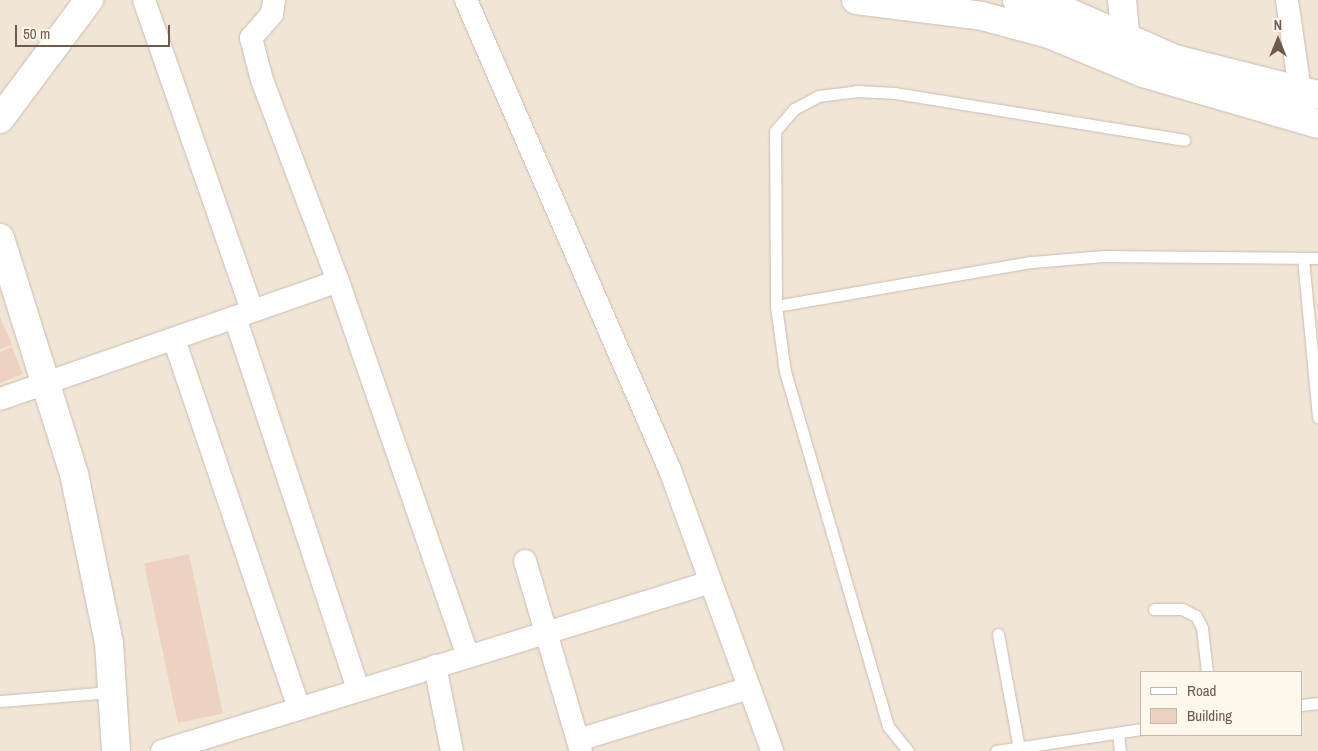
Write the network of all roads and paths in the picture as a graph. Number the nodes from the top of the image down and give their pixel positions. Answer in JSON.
{"nodes":[{"id":1,"x":89,"y":0,"type":"edge"},
{"id":2,"x":144,"y":0,"type":"edge"},
{"id":3,"x":274,"y":0,"type":"edge"},
{"id":4,"x":466,"y":0,"type":"edge"},
{"id":5,"x":856,"y":0,"type":"edge"},
{"id":6,"x":1017,"y":0,"type":"edge"},
{"id":7,"x":1122,"y":0,"type":"edge"},
{"id":8,"x":1287,"y":0,"type":"edge"},
{"id":9,"x":1125,"y":35,"type":"junction"},
{"id":10,"x":1130,"y":67,"type":"junction"},
{"id":11,"x":1309,"y":92,"type":"edge"},
{"id":12,"x":0,"y":119,"type":"edge"},
{"id":13,"x":1318,"y":124,"type":"edge"},
{"id":14,"x":1184,"y":140,"type":"dead end"},
{"id":15,"x":0,"y":238,"type":"edge"},
{"id":16,"x":1303,"y":258,"type":"junction"},
{"id":17,"x":1318,"y":258,"type":"edge"},
{"id":18,"x":338,"y":281,"type":"junction"},
{"id":19,"x":776,"y":306,"type":"junction"},
{"id":20,"x":244,"y":314,"type":"junction"},
{"id":21,"x":174,"y":339,"type":"junction"},
{"id":22,"x":46,"y":384,"type":"junction"},
{"id":23,"x":0,"y":399,"type":"edge"},
{"id":24,"x":1318,"y":417,"type":"edge"},
{"id":25,"x":525,"y":561,"type":"dead end"},
{"id":26,"x":711,"y":582,"type":"junction"},
{"id":27,"x":1154,"y":609,"type":"dead end"},
{"id":28,"x":548,"y":632,"type":"junction"},
{"id":29,"x":998,"y":634,"type":"dead end"},
{"id":30,"x":468,"y":656,"type":"junction"},
{"id":31,"x":435,"y":666,"type":"junction"},
{"id":32,"x":1207,"y":671,"type":"edge"},
{"id":33,"x":749,"y":688,"type":"junction"},
{"id":34,"x":358,"y":689,"type":"junction"},
{"id":35,"x":112,"y":692,"type":"junction"},
{"id":36,"x":0,"y":701,"type":"edge"},
{"id":37,"x":1318,"y":703,"type":"edge"},
{"id":38,"x":1303,"y":705,"type":"edge"},
{"id":39,"x":299,"y":708,"type":"junction"},
{"id":40,"x":1140,"y":729,"type":"edge"},
{"id":41,"x":1118,"y":733,"type":"junction"},
{"id":42,"x":579,"y":745,"type":"edge"},
{"id":43,"x":1019,"y":748,"type":"junction"},
{"id":44,"x":116,"y":751,"type":"edge"},
{"id":45,"x":162,"y":751,"type":"edge"},
{"id":46,"x":452,"y":751,"type":"edge"},
{"id":47,"x":772,"y":751,"type":"edge"},
{"id":48,"x":908,"y":751,"type":"edge"},
{"id":49,"x":996,"y":751,"type":"edge"},
{"id":50,"x":1120,"y":751,"type":"edge"}],
"edges":[{"from":1,"to":12,"type":"main road"},
{"from":2,"to":20,"type":"street"},
{"from":3,"to":18,"type":"street"},
{"from":4,"to":26,"type":"street"},
{"from":5,"to":10,"type":"main road"},
{"from":6,"to":9,"type":"main road"},
{"from":7,"to":9,"type":"main road"},
{"from":8,"to":11,"type":"street"},
{"from":9,"to":10,"type":"main road"},
{"from":9,"to":11,"type":"main road"},
{"from":10,"to":13,"type":"main road"},
{"from":14,"to":19,"type":"lane"},
{"from":15,"to":22,"type":"main road"},
{"from":16,"to":17,"type":"lane"},
{"from":16,"to":19,"type":"lane"},
{"from":16,"to":24,"type":"lane"},
{"from":18,"to":20,"type":"street"},
{"from":18,"to":30,"type":"street"},
{"from":19,"to":48,"type":"lane"},
{"from":20,"to":21,"type":"street"},
{"from":20,"to":34,"type":"street"},
{"from":21,"to":22,"type":"street"},
{"from":21,"to":39,"type":"street"},
{"from":22,"to":23,"type":"street"},
{"from":22,"to":35,"type":"main road"},
{"from":25,"to":28,"type":"street"},
{"from":26,"to":28,"type":"street"},
{"from":26,"to":33,"type":"street"},
{"from":27,"to":32,"type":"lane"},
{"from":28,"to":30,"type":"street"},
{"from":28,"to":42,"type":"street"},
{"from":29,"to":43,"type":"lane"},
{"from":30,"to":31,"type":"street"},
{"from":31,"to":34,"type":"street"},
{"from":31,"to":46,"type":"street"},
{"from":33,"to":42,"type":"street"},
{"from":33,"to":47,"type":"street"},
{"from":34,"to":39,"type":"street"},
{"from":35,"to":36,"type":"lane"},
{"from":35,"to":44,"type":"main road"},
{"from":37,"to":38,"type":"lane"},
{"from":39,"to":45,"type":"street"},
{"from":40,"to":41,"type":"lane"},
{"from":41,"to":43,"type":"lane"},
{"from":41,"to":50,"type":"lane"},
{"from":43,"to":49,"type":"lane"}]}
